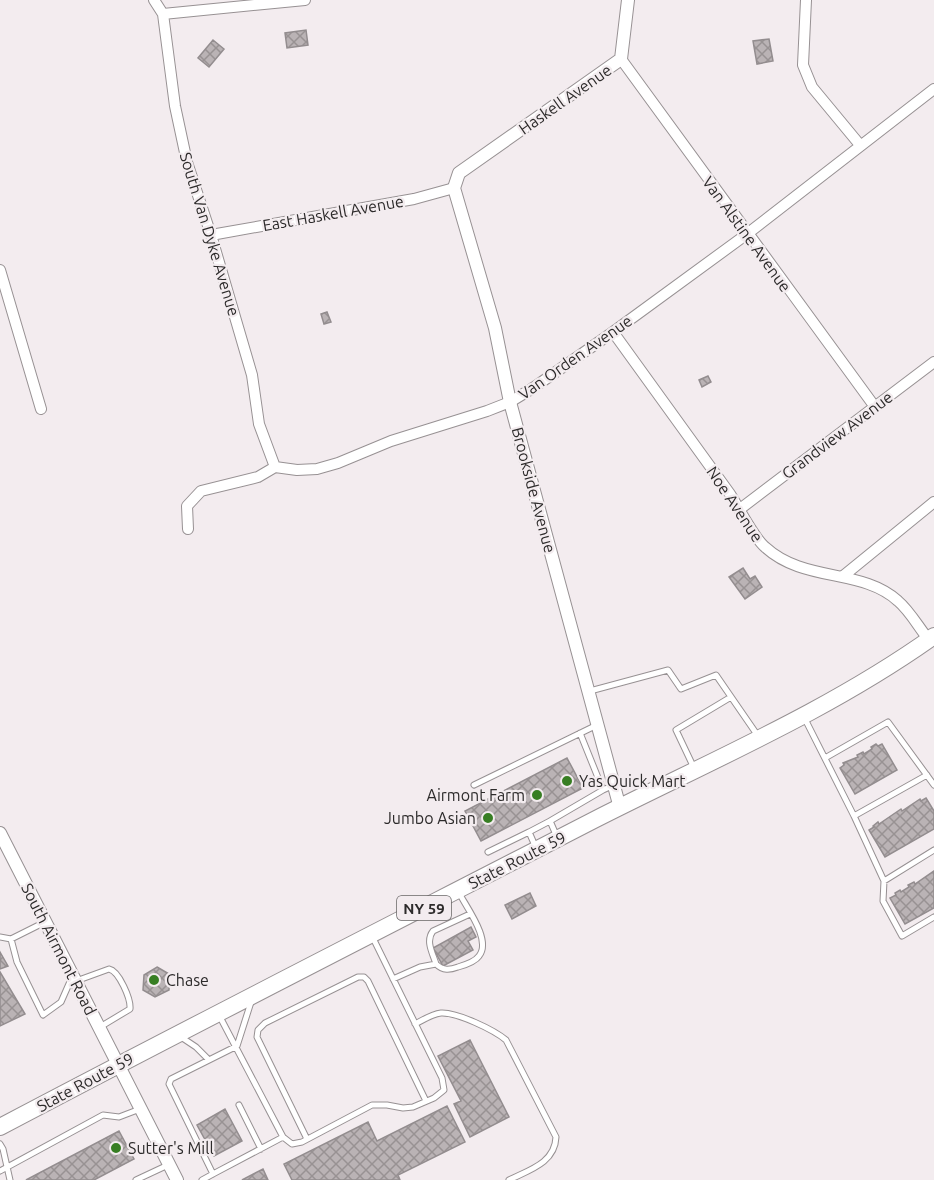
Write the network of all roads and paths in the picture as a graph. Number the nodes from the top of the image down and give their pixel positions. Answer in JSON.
{"nodes":[{"id":1,"x":154,"y":0,"type":"edge"},
{"id":2,"x":305,"y":0,"type":"edge"},
{"id":3,"x":628,"y":0,"type":"edge"},
{"id":4,"x":806,"y":0,"type":"edge"},
{"id":5,"x":163,"y":14,"type":"junction"},
{"id":6,"x":621,"y":59,"type":"junction"},
{"id":7,"x":934,"y":89,"type":"edge"},
{"id":8,"x":860,"y":145,"type":"junction"},
{"id":9,"x":454,"y":188,"type":"junction"},
{"id":10,"x":747,"y":234,"type":"junction"},
{"id":11,"x":211,"y":235,"type":"junction"},
{"id":12,"x":0,"y":270,"type":"edge"},
{"id":13,"x":614,"y":332,"type":"junction"},
{"id":14,"x":934,"y":362,"type":"edge"},
{"id":15,"x":510,"y":402,"type":"junction"},
{"id":16,"x":875,"y":407,"type":"junction"},
{"id":17,"x":41,"y":409,"type":"dead end"},
{"id":18,"x":275,"y":466,"type":"junction"},
{"id":19,"x":934,"y":502,"type":"edge"},
{"id":20,"x":740,"y":509,"type":"junction"},
{"id":21,"x":188,"y":529,"type":"dead end"},
{"id":22,"x":842,"y":577,"type":"junction"},
{"id":23,"x":931,"y":638,"type":"edge"},
{"id":24,"x":588,"y":692,"type":"junction"},
{"id":25,"x":731,"y":698,"type":"junction"},
{"id":26,"x":803,"y":716,"type":"junction"},
{"id":27,"x":597,"y":725,"type":"junction"},
{"id":28,"x":580,"y":733,"type":"junction"},
{"id":29,"x":759,"y":738,"type":"junction"},
{"id":30,"x":825,"y":758,"type":"junction"},
{"id":31,"x":695,"y":770,"type":"junction"},
{"id":32,"x":927,"y":775,"type":"junction"},
{"id":33,"x":474,"y":785,"type":"dead end"},
{"id":34,"x":934,"y":785,"type":"edge"},
{"id":35,"x":608,"y":787,"type":"junction"},
{"id":36,"x":620,"y":808,"type":"junction"},
{"id":37,"x":854,"y":816,"type":"junction"},
{"id":38,"x":550,"y":821,"type":"junction"},
{"id":39,"x":529,"y":832,"type":"junction"},
{"id":40,"x":0,"y":833,"type":"edge"},
{"id":41,"x":558,"y":839,"type":"junction"},
{"id":42,"x":537,"y":850,"type":"junction"},
{"id":43,"x":934,"y":850,"type":"edge"},
{"id":44,"x":488,"y":852,"type":"dead end"},
{"id":45,"x":884,"y":881,"type":"junction"},
{"id":46,"x":457,"y":891,"type":"junction"},
{"id":47,"x":470,"y":914,"type":"junction"},
{"id":48,"x":934,"y":917,"type":"edge"},
{"id":49,"x":45,"y":922,"type":"junction"},
{"id":50,"x":371,"y":935,"type":"junction"},
{"id":51,"x":0,"y":937,"type":"edge"},
{"id":52,"x":11,"y":939,"type":"junction"},
{"id":53,"x":436,"y":964,"type":"junction"},
{"id":54,"x":75,"y":978,"type":"junction"},
{"id":55,"x":393,"y":980,"type":"junction"},
{"id":56,"x":253,"y":995,"type":"junction"},
{"id":57,"x":218,"y":1013,"type":"junction"},
{"id":58,"x":415,"y":1024,"type":"junction"},
{"id":59,"x":100,"y":1027,"type":"junction"},
{"id":60,"x":177,"y":1034,"type":"junction"},
{"id":61,"x":237,"y":1046,"type":"junction"},
{"id":62,"x":208,"y":1059,"type":"junction"},
{"id":63,"x":119,"y":1064,"type":"junction"},
{"id":64,"x":426,"y":1101,"type":"junction"},
{"id":65,"x":239,"y":1106,"type":"dead end"},
{"id":66,"x":141,"y":1108,"type":"junction"},
{"id":67,"x":0,"y":1126,"type":"edge"},
{"id":68,"x":283,"y":1137,"type":"junction"},
{"id":69,"x":307,"y":1139,"type":"junction"},
{"id":70,"x":0,"y":1144,"type":"edge"},
{"id":71,"x":261,"y":1149,"type":"junction"},
{"id":72,"x":169,"y":1164,"type":"junction"},
{"id":73,"x":8,"y":1166,"type":"junction"},
{"id":74,"x":0,"y":1171,"type":"edge"},
{"id":75,"x":213,"y":1174,"type":"junction"},
{"id":76,"x":10,"y":1180,"type":"edge"},
{"id":77,"x":136,"y":1180,"type":"edge"},
{"id":78,"x":177,"y":1180,"type":"edge"},
{"id":79,"x":202,"y":1180,"type":"edge"},
{"id":80,"x":509,"y":1180,"type":"edge"}],
"edges":[{"from":1,"to":5,"type":"street","name":"South Van Dyke Avenue"},
{"from":2,"to":5,"type":"street"},
{"from":3,"to":6,"type":"street","name":"Haskell Avenue"},
{"from":4,"to":8,"type":"street"},
{"from":5,"to":11,"type":"street","name":"South Van Dyke Avenue"},
{"from":6,"to":9,"type":"street","name":"Haskell Avenue"},
{"from":6,"to":10,"type":"street","name":"Van Alstine Avenue"},
{"from":7,"to":8,"type":"street","name":"Van Orden Avenue"},
{"from":8,"to":10,"type":"street","name":"Van Orden Avenue"},
{"from":9,"to":11,"type":"street","name":"East Haskell Avenue"},
{"from":9,"to":15,"type":"street","name":"Brookside Avenue"},
{"from":10,"to":13,"type":"street","name":"Van Orden Avenue"},
{"from":10,"to":16,"type":"street","name":"Van Alstine Avenue"},
{"from":11,"to":18,"type":"street","name":"South Van Dyke Avenue"},
{"from":12,"to":17,"type":"street"},
{"from":13,"to":15,"type":"street","name":"Van Orden Avenue"},
{"from":13,"to":20,"type":"street","name":"Noe Avenue"},
{"from":14,"to":16,"type":"street","name":"Grandview Avenue"},
{"from":15,"to":18,"type":"street","name":"Van Orden Avenue"},
{"from":15,"to":24,"type":"street","name":"Brookside Avenue"},
{"from":16,"to":20,"type":"street","name":"Grandview Avenue"},
{"from":18,"to":21,"type":"street"},
{"from":19,"to":22,"type":"street"},
{"from":20,"to":22,"type":"street","name":"Noe Avenue"},
{"from":22,"to":23,"type":"street","name":"Noe Avenue"},
{"from":23,"to":26,"type":"main road","name":"State Route 59","number":"NY 59"},
{"from":24,"to":25,"type":"lane"},
{"from":24,"to":27,"type":"street","name":"Brookside Avenue"},
{"from":25,"to":29,"type":"lane"},
{"from":25,"to":31,"type":"lane"},
{"from":26,"to":29,"type":"main road","name":"State Route 59","number":"NY 59"},
{"from":26,"to":30,"type":"lane"},
{"from":27,"to":28,"type":"lane"},
{"from":27,"to":35,"type":"street","name":"Brookside Avenue"},
{"from":28,"to":33,"type":"lane"},
{"from":28,"to":35,"type":"lane"},
{"from":29,"to":31,"type":"main road","name":"State Route 59","number":"NY 59"},
{"from":30,"to":32,"type":"lane"},
{"from":30,"to":37,"type":"lane"},
{"from":31,"to":36,"type":"main road","name":"State Route 59","number":"NY 59"},
{"from":32,"to":34,"type":"lane"},
{"from":32,"to":37,"type":"lane"},
{"from":35,"to":36,"type":"street","name":"Brookside Avenue"},
{"from":35,"to":38,"type":"lane"},
{"from":36,"to":41,"type":"main road","name":"State Route 59","number":"NY 59"},
{"from":37,"to":45,"type":"lane"},
{"from":38,"to":39,"type":"lane"},
{"from":38,"to":41,"type":"lane"},
{"from":39,"to":42,"type":"lane"},
{"from":39,"to":44,"type":"lane"},
{"from":40,"to":49,"type":"street","name":"South Airmont Road"},
{"from":41,"to":42,"type":"main road","name":"State Route 59","number":"NY 59"},
{"from":42,"to":46,"type":"main road","name":"State Route 59","number":"NY 59"},
{"from":43,"to":45,"type":"lane"},
{"from":45,"to":48,"type":"lane"},
{"from":46,"to":47,"type":"lane"},
{"from":46,"to":50,"type":"main road","name":"State Route 59","number":"NY 59"},
{"from":47,"to":53,"type":"lane"},
{"from":47,"to":53,"type":"lane"},
{"from":49,"to":52,"type":"lane"},
{"from":49,"to":54,"type":"street","name":"South Airmont Road"},
{"from":50,"to":55,"type":"lane"},
{"from":50,"to":56,"type":"main road","name":"State Route 59","number":"NY 59"},
{"from":51,"to":52,"type":"lane"},
{"from":52,"to":54,"type":"lane"},
{"from":53,"to":55,"type":"lane"},
{"from":54,"to":59,"type":"street","name":"South Airmont Road"},
{"from":54,"to":59,"type":"lane"},
{"from":55,"to":58,"type":"lane"},
{"from":56,"to":57,"type":"main road","name":"State Route 59","number":"NY 59"},
{"from":56,"to":61,"type":"lane"},
{"from":57,"to":60,"type":"main road","name":"State Route 59","number":"NY 59"},
{"from":57,"to":61,"type":"lane"},
{"from":58,"to":64,"type":"lane"},
{"from":58,"to":80,"type":"lane"},
{"from":59,"to":63,"type":"street","name":"South Airmont Road"},
{"from":60,"to":62,"type":"lane"},
{"from":60,"to":63,"type":"main road","name":"State Route 59","number":"NY 59"},
{"from":61,"to":62,"type":"lane"},
{"from":61,"to":68,"type":"lane"},
{"from":62,"to":75,"type":"lane"},
{"from":63,"to":66,"type":"street","name":"South Airmont Road"},
{"from":63,"to":67,"type":"main road","name":"State Route 59","number":"NY 59"},
{"from":64,"to":69,"type":"lane"},
{"from":64,"to":69,"type":"lane"},
{"from":65,"to":71,"type":"lane"},
{"from":66,"to":72,"type":"street","name":"South Airmont Road"},
{"from":66,"to":73,"type":"lane"},
{"from":68,"to":69,"type":"lane"},
{"from":68,"to":71,"type":"lane"},
{"from":70,"to":73,"type":"lane"},
{"from":71,"to":75,"type":"lane"},
{"from":72,"to":77,"type":"lane"},
{"from":72,"to":78,"type":"street","name":"South Airmont Road"},
{"from":73,"to":74,"type":"lane"},
{"from":73,"to":76,"type":"lane"},
{"from":75,"to":79,"type":"lane"}]}
